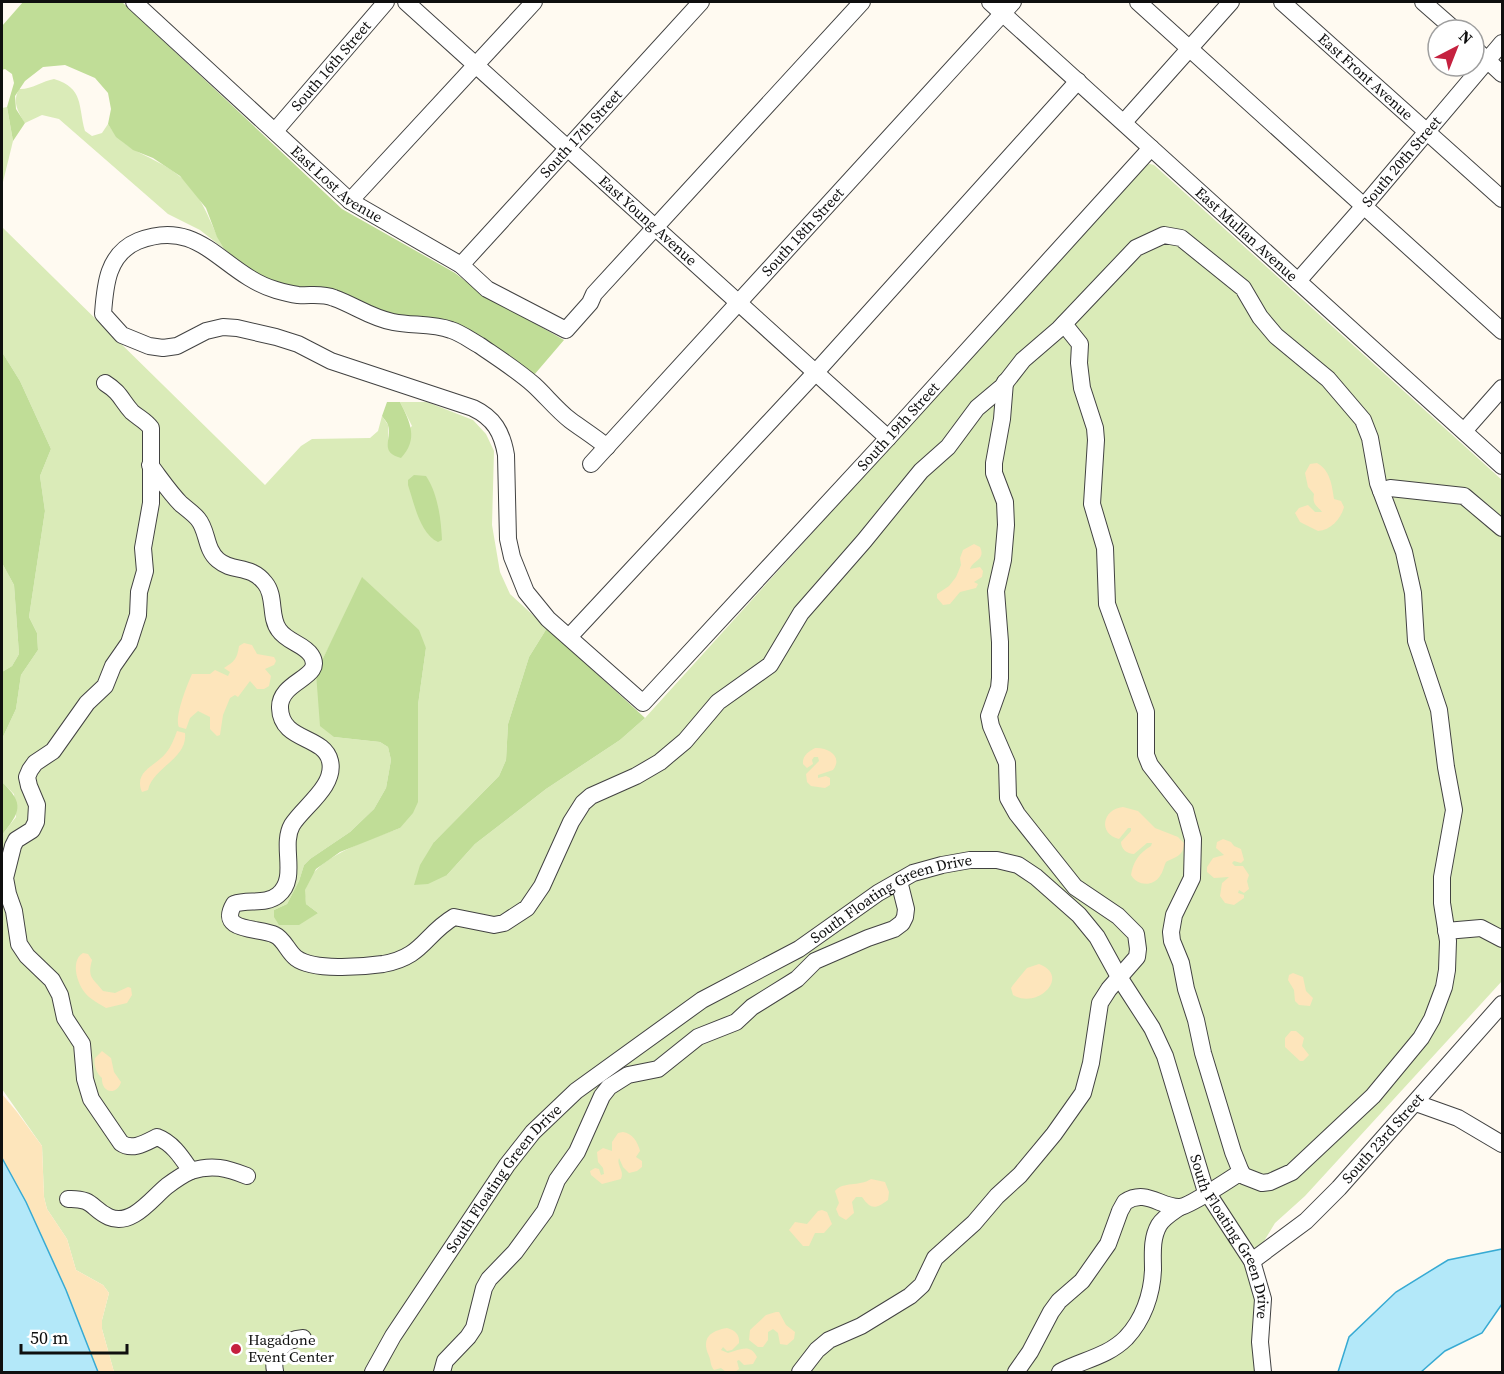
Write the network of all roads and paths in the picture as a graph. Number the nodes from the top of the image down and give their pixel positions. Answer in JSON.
{"nodes":[{"id":1,"x":134,"y":2,"type":"edge"},
{"id":2,"x":386,"y":2,"type":"edge"},
{"id":3,"x":406,"y":2,"type":"edge"},
{"id":4,"x":534,"y":2,"type":"edge"},
{"id":5,"x":701,"y":2,"type":"edge"},
{"id":6,"x":862,"y":2,"type":"edge"},
{"id":7,"x":1138,"y":2,"type":"edge"},
{"id":8,"x":1231,"y":2,"type":"edge"},
{"id":9,"x":1282,"y":2,"type":"edge"},
{"id":10,"x":1423,"y":2,"type":"edge"},
{"id":11,"x":1002,"y":5,"type":"edge"},
{"id":12,"x":1441,"y":18,"type":"edge"},
{"id":13,"x":1503,"y":43,"type":"edge"},
{"id":14,"x":1190,"y":48,"type":"junction"},
{"id":15,"x":1487,"y":60,"type":"junction"},
{"id":16,"x":476,"y":65,"type":"junction"},
{"id":17,"x":1503,"y":74,"type":"edge"},
{"id":18,"x":1078,"y":81,"type":"junction"},
{"id":19,"x":1124,"y":122,"type":"junction"},
{"id":20,"x":275,"y":131,"type":"junction"},
{"id":21,"x":1427,"y":132,"type":"junction"},
{"id":22,"x":568,"y":148,"type":"junction"},
{"id":23,"x":1152,"y":148,"type":"junction"},
{"id":24,"x":1503,"y":199,"type":"edge"},
{"id":25,"x":350,"y":201,"type":"junction"},
{"id":26,"x":1365,"y":206,"type":"junction"},
{"id":27,"x":655,"y":228,"type":"junction"},
{"id":28,"x":461,"y":265,"type":"junction"},
{"id":29,"x":1298,"y":280,"type":"junction"},
{"id":30,"x":738,"y":302,"type":"junction"},
{"id":31,"x":1064,"y":324,"type":"junction"},
{"id":32,"x":1503,"y":331,"type":"edge"},
{"id":33,"x":816,"y":372,"type":"junction"},
{"id":34,"x":1005,"y":382,"type":"junction"},
{"id":35,"x":105,"y":383,"type":"dead end"},
{"id":36,"x":1503,"y":388,"type":"edge"},
{"id":37,"x":1464,"y":431,"type":"junction"},
{"id":38,"x":888,"y":438,"type":"junction"},
{"id":39,"x":606,"y":447,"type":"junction"},
{"id":40,"x":591,"y":464,"type":"dead end"},
{"id":41,"x":150,"y":465,"type":"junction"},
{"id":42,"x":1503,"y":466,"type":"edge"},
{"id":43,"x":1381,"y":491,"type":"junction"},
{"id":44,"x":1503,"y":528,"type":"edge"},
{"id":45,"x":569,"y":637,"type":"junction"},
{"id":46,"x":899,"y":881,"type":"junction"},
{"id":47,"x":1446,"y":931,"type":"junction"},
{"id":48,"x":1503,"y":939,"type":"edge"},
{"id":49,"x":1119,"y":977,"type":"junction"},
{"id":50,"x":1503,"y":1004,"type":"edge"},
{"id":51,"x":1416,"y":1103,"type":"junction"},
{"id":52,"x":1503,"y":1144,"type":"edge"},
{"id":53,"x":191,"y":1171,"type":"junction"},
{"id":54,"x":1241,"y":1172,"type":"junction"},
{"id":55,"x":247,"y":1176,"type":"dead end"},
{"id":56,"x":1208,"y":1193,"type":"junction"},
{"id":57,"x":68,"y":1199,"type":"dead end"},
{"id":58,"x":1180,"y":1207,"type":"junction"},
{"id":59,"x":1252,"y":1261,"type":"junction"},
{"id":60,"x":303,"y":1338,"type":"dead end"},
{"id":61,"x":275,"y":1371,"type":"dead end"},
{"id":62,"x":373,"y":1372,"type":"edge"},
{"id":63,"x":442,"y":1372,"type":"edge"},
{"id":64,"x":800,"y":1372,"type":"edge"},
{"id":65,"x":1018,"y":1372,"type":"edge"},
{"id":66,"x":1060,"y":1372,"type":"edge"},
{"id":67,"x":1263,"y":1372,"type":"edge"}],
"edges":[{"from":1,"to":20,"type":"street","name":"East Lost Avenue"},
{"from":2,"to":20,"type":"street","name":"South 16th Street"},
{"from":3,"to":16,"type":"street","name":"East Young Avenue"},
{"from":4,"to":16,"type":"street"},
{"from":5,"to":22,"type":"street","name":"South 17th Street"},
{"from":6,"to":27,"type":"street"},
{"from":7,"to":14,"type":"street"},
{"from":8,"to":14,"type":"street"},
{"from":9,"to":21,"type":"street","name":"East Front Avenue"},
{"from":10,"to":12,"type":"street"},
{"from":11,"to":18,"type":"street","name":"East Mullan Avenue"},
{"from":11,"to":30,"type":"street","name":"South 18th Street"},
{"from":13,"to":15,"type":"street","name":"South 20th Street"},
{"from":14,"to":19,"type":"street"},
{"from":14,"to":26,"type":"street"},
{"from":15,"to":17,"type":"street"},
{"from":15,"to":21,"type":"street","name":"South 20th Street"},
{"from":16,"to":22,"type":"street","name":"East Young Avenue"},
{"from":16,"to":25,"type":"street"},
{"from":18,"to":19,"type":"street","name":"East Mullan Avenue"},
{"from":18,"to":33,"type":"street"},
{"from":19,"to":23,"type":"street","name":"East Mullan Avenue"},
{"from":20,"to":25,"type":"street","name":"East Lost Avenue"},
{"from":21,"to":24,"type":"street","name":"East Front Avenue"},
{"from":21,"to":26,"type":"street","name":"South 20th Street"},
{"from":22,"to":27,"type":"street","name":"East Young Avenue"},
{"from":22,"to":28,"type":"street","name":"South 17th Street"},
{"from":23,"to":29,"type":"street","name":"East Mullan Avenue"},
{"from":23,"to":38,"type":"street","name":"South 19th Street"},
{"from":25,"to":28,"type":"street","name":"East Lost Avenue"},
{"from":26,"to":29,"type":"street","name":"South 20th Street"},
{"from":26,"to":32,"type":"street"},
{"from":27,"to":28,"type":"street","name":"East Lost Avenue"},
{"from":27,"to":30,"type":"street","name":"East Young Avenue"},
{"from":29,"to":37,"type":"street","name":"East Mullan Avenue"},
{"from":30,"to":33,"type":"street","name":"East Young Avenue"},
{"from":30,"to":39,"type":"street","name":"South 18th Street"},
{"from":31,"to":34,"type":"street"},
{"from":31,"to":43,"type":"street"},
{"from":31,"to":54,"type":"street"},
{"from":33,"to":38,"type":"street","name":"East Young Avenue"},
{"from":33,"to":45,"type":"street"},
{"from":34,"to":41,"type":"street"},
{"from":34,"to":49,"type":"street"},
{"from":35,"to":41,"type":"street"},
{"from":36,"to":37,"type":"street"},
{"from":37,"to":42,"type":"street","name":"East Mullan Avenue"},
{"from":38,"to":45,"type":"street","name":"South 19th Street"},
{"from":39,"to":40,"type":"street","name":"South 18th Street"},
{"from":39,"to":45,"type":"street"},
{"from":41,"to":53,"type":"street"},
{"from":43,"to":44,"type":"street"},
{"from":43,"to":47,"type":"street"},
{"from":46,"to":49,"type":"street","name":"South Floating Green Drive"},
{"from":46,"to":62,"type":"street","name":"South Floating Green Drive"},
{"from":46,"to":63,"type":"street"},
{"from":47,"to":48,"type":"street"},
{"from":47,"to":54,"type":"street"},
{"from":49,"to":56,"type":"street","name":"South Floating Green Drive"},
{"from":49,"to":64,"type":"street"},
{"from":50,"to":51,"type":"street","name":"South 23rd Street"},
{"from":51,"to":52,"type":"street"},
{"from":51,"to":59,"type":"street","name":"South 23rd Street"},
{"from":53,"to":55,"type":"street"},
{"from":53,"to":57,"type":"street"},
{"from":54,"to":56,"type":"street"},
{"from":56,"to":58,"type":"street"},
{"from":56,"to":59,"type":"street","name":"South Floating Green Drive"},
{"from":58,"to":65,"type":"street"},
{"from":58,"to":66,"type":"street"},
{"from":59,"to":67,"type":"street","name":"South Floating Green Drive"},
{"from":60,"to":61,"type":"street"}]}
